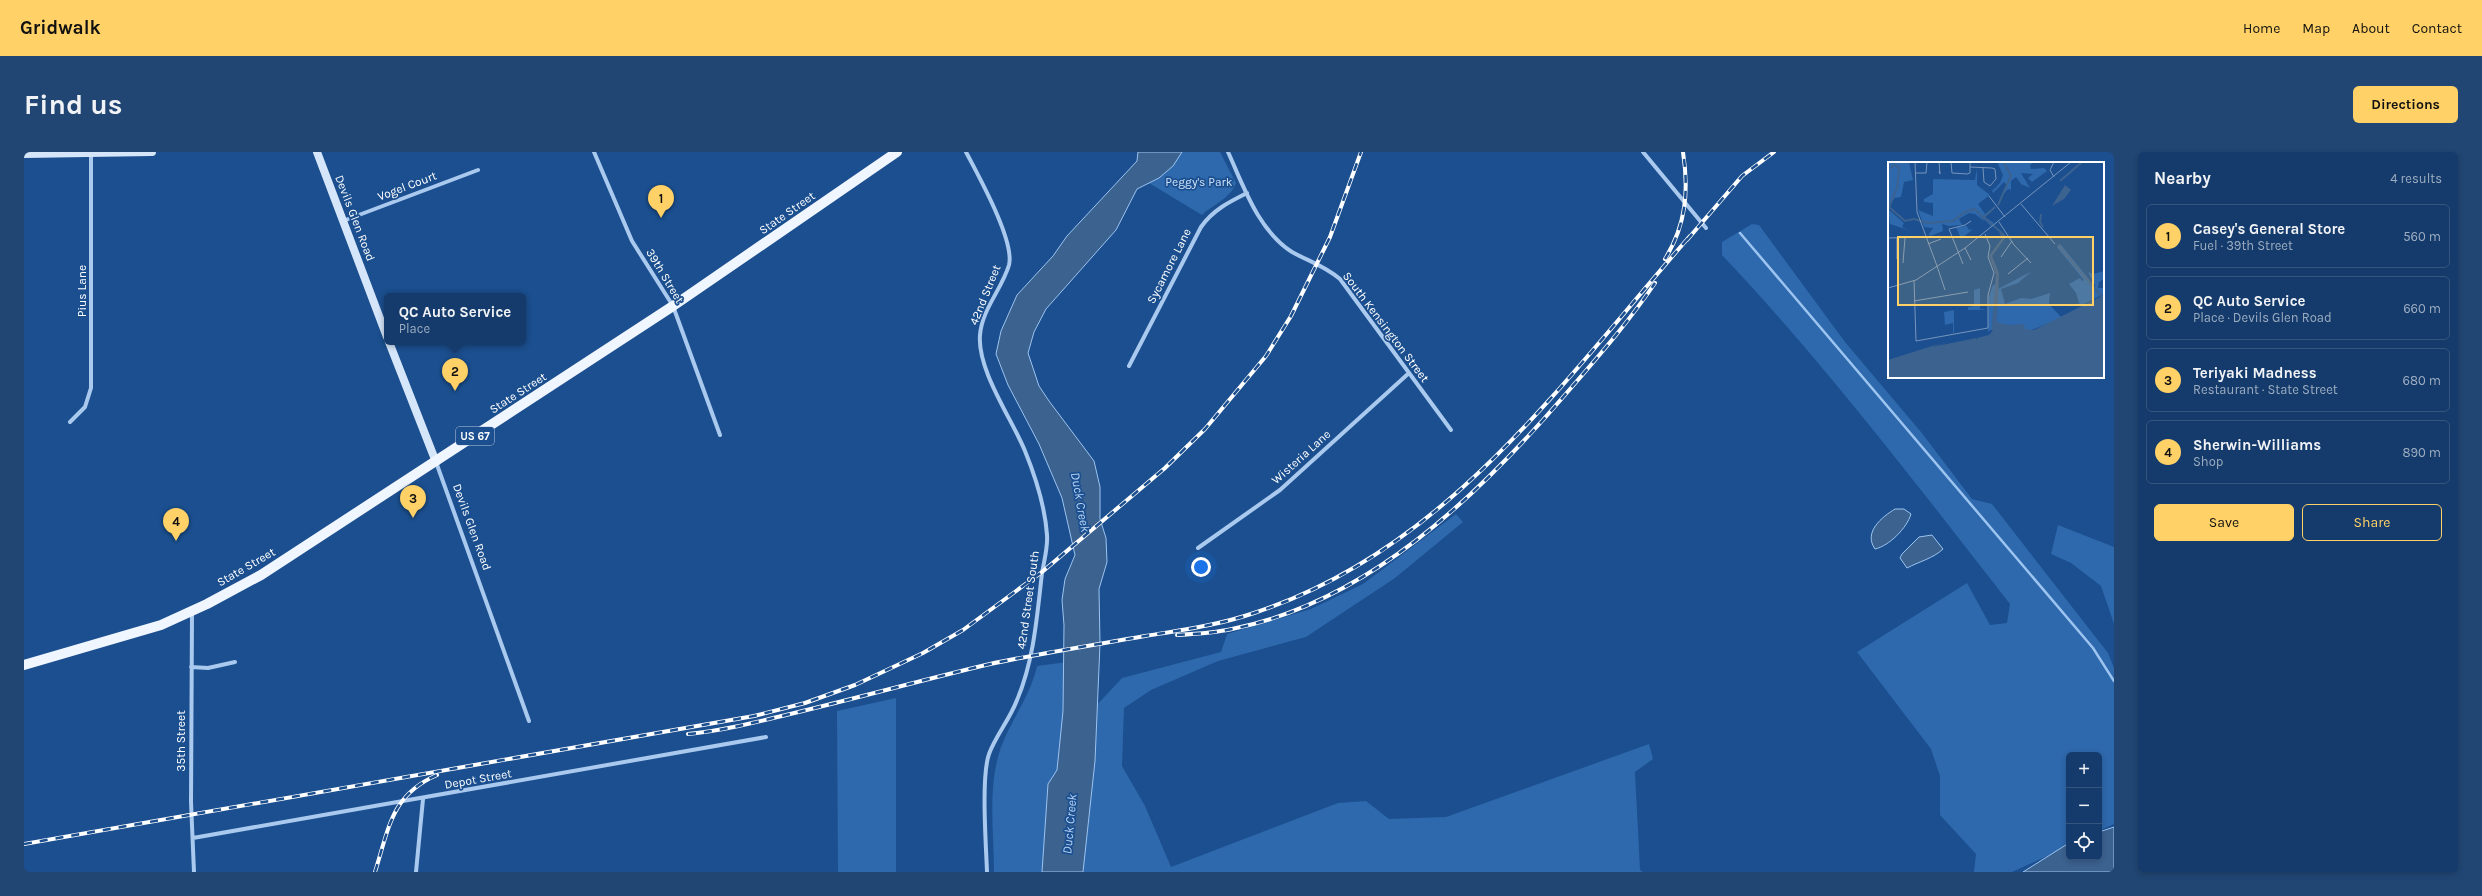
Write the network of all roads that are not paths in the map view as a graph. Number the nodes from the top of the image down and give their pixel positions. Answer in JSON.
{"nodes":[{"id":1,"x":152,"y":152,"type":"edge"},
{"id":2,"x":317,"y":152,"type":"edge"},
{"id":3,"x":594,"y":152,"type":"edge"},
{"id":4,"x":897,"y":152,"type":"edge"},
{"id":5,"x":966,"y":152,"type":"edge"},
{"id":6,"x":1228,"y":152,"type":"edge"},
{"id":7,"x":1642,"y":152,"type":"edge"},
{"id":8,"x":91,"y":153,"type":"edge"},
{"id":9,"x":24,"y":154,"type":"edge"},
{"id":10,"x":478,"y":170,"type":"dead end"},
{"id":11,"x":1247,"y":193,"type":"junction"},
{"id":12,"x":343,"y":221,"type":"junction"},
{"id":13,"x":1706,"y":228,"type":"dead end"},
{"id":14,"x":673,"y":306,"type":"junction"},
{"id":15,"x":384,"y":329,"type":"edge"},
{"id":16,"x":390,"y":345,"type":"edge"},
{"id":17,"x":1129,"y":366,"type":"dead end"},
{"id":18,"x":1409,"y":373,"type":"junction"},
{"id":19,"x":70,"y":422,"type":"dead end"},
{"id":20,"x":1451,"y":430,"type":"dead end"},
{"id":21,"x":720,"y":435,"type":"dead end"},
{"id":22,"x":436,"y":462,"type":"junction"},
{"id":23,"x":1032,"y":468,"type":"joint"},
{"id":24,"x":1198,"y":548,"type":"dead end"},
{"id":25,"x":192,"y":611,"type":"junction"},
{"id":26,"x":234,"y":662,"type":"dead end"},
{"id":27,"x":24,"y":665,"type":"edge"},
{"id":28,"x":191,"y":667,"type":"junction"},
{"id":29,"x":529,"y":721,"type":"dead end"},
{"id":30,"x":766,"y":737,"type":"dead end"},
{"id":31,"x":423,"y":799,"type":"junction"},
{"id":32,"x":193,"y":838,"type":"junction"},
{"id":33,"x":194,"y":872,"type":"edge"},
{"id":34,"x":416,"y":872,"type":"edge"},
{"id":35,"x":987,"y":872,"type":"edge"}],
"edges":[{"from":1,"to":8,"type":"main road"},
{"from":2,"to":12,"type":"main road","name":"Devils Glen Road"},
{"from":3,"to":14,"type":"street","name":"39th Street"},
{"from":4,"to":14,"type":"main road","name":"State Street","number":"US 67"},
{"from":5,"to":23,"type":"street","name":"42nd Street"},
{"from":6,"to":11,"type":"street","name":"South Kensington Street"},
{"from":7,"to":13,"type":"street"},
{"from":8,"to":9,"type":"main road"},
{"from":8,"to":19,"type":"street","name":"Pius Lane"},
{"from":10,"to":12,"type":"street","name":"Vogel Court"},
{"from":11,"to":17,"type":"street","name":"Sycamore Lane"},
{"from":11,"to":18,"type":"street","name":"South Kensington Street"},
{"from":12,"to":15,"type":"main road","name":"Devils Glen Road"},
{"from":14,"to":21,"type":"street","name":"39th Street"},
{"from":14,"to":22,"type":"main road","name":"State Street","number":"US 67"},
{"from":16,"to":22,"type":"main road","name":"Devils Glen Road"},
{"from":18,"to":20,"type":"street","name":"South Kensington Street"},
{"from":18,"to":24,"type":"street","name":"Wisteria Lane"},
{"from":22,"to":25,"type":"main road","name":"State Street","number":"US 67"},
{"from":22,"to":29,"type":"street","name":"Devils Glen Road"},
{"from":23,"to":35,"type":"street","name":"42nd Street South"},
{"from":25,"to":27,"type":"main road","name":"State Street","number":"US 67"},
{"from":25,"to":28,"type":"street","name":"35th Street"},
{"from":26,"to":28,"type":"street"},
{"from":28,"to":32,"type":"street","name":"35th Street"},
{"from":30,"to":31,"type":"street","name":"Depot Street"},
{"from":31,"to":32,"type":"street","name":"Depot Street"},
{"from":31,"to":34,"type":"street"},
{"from":32,"to":33,"type":"street","name":"35th Street"}]}
